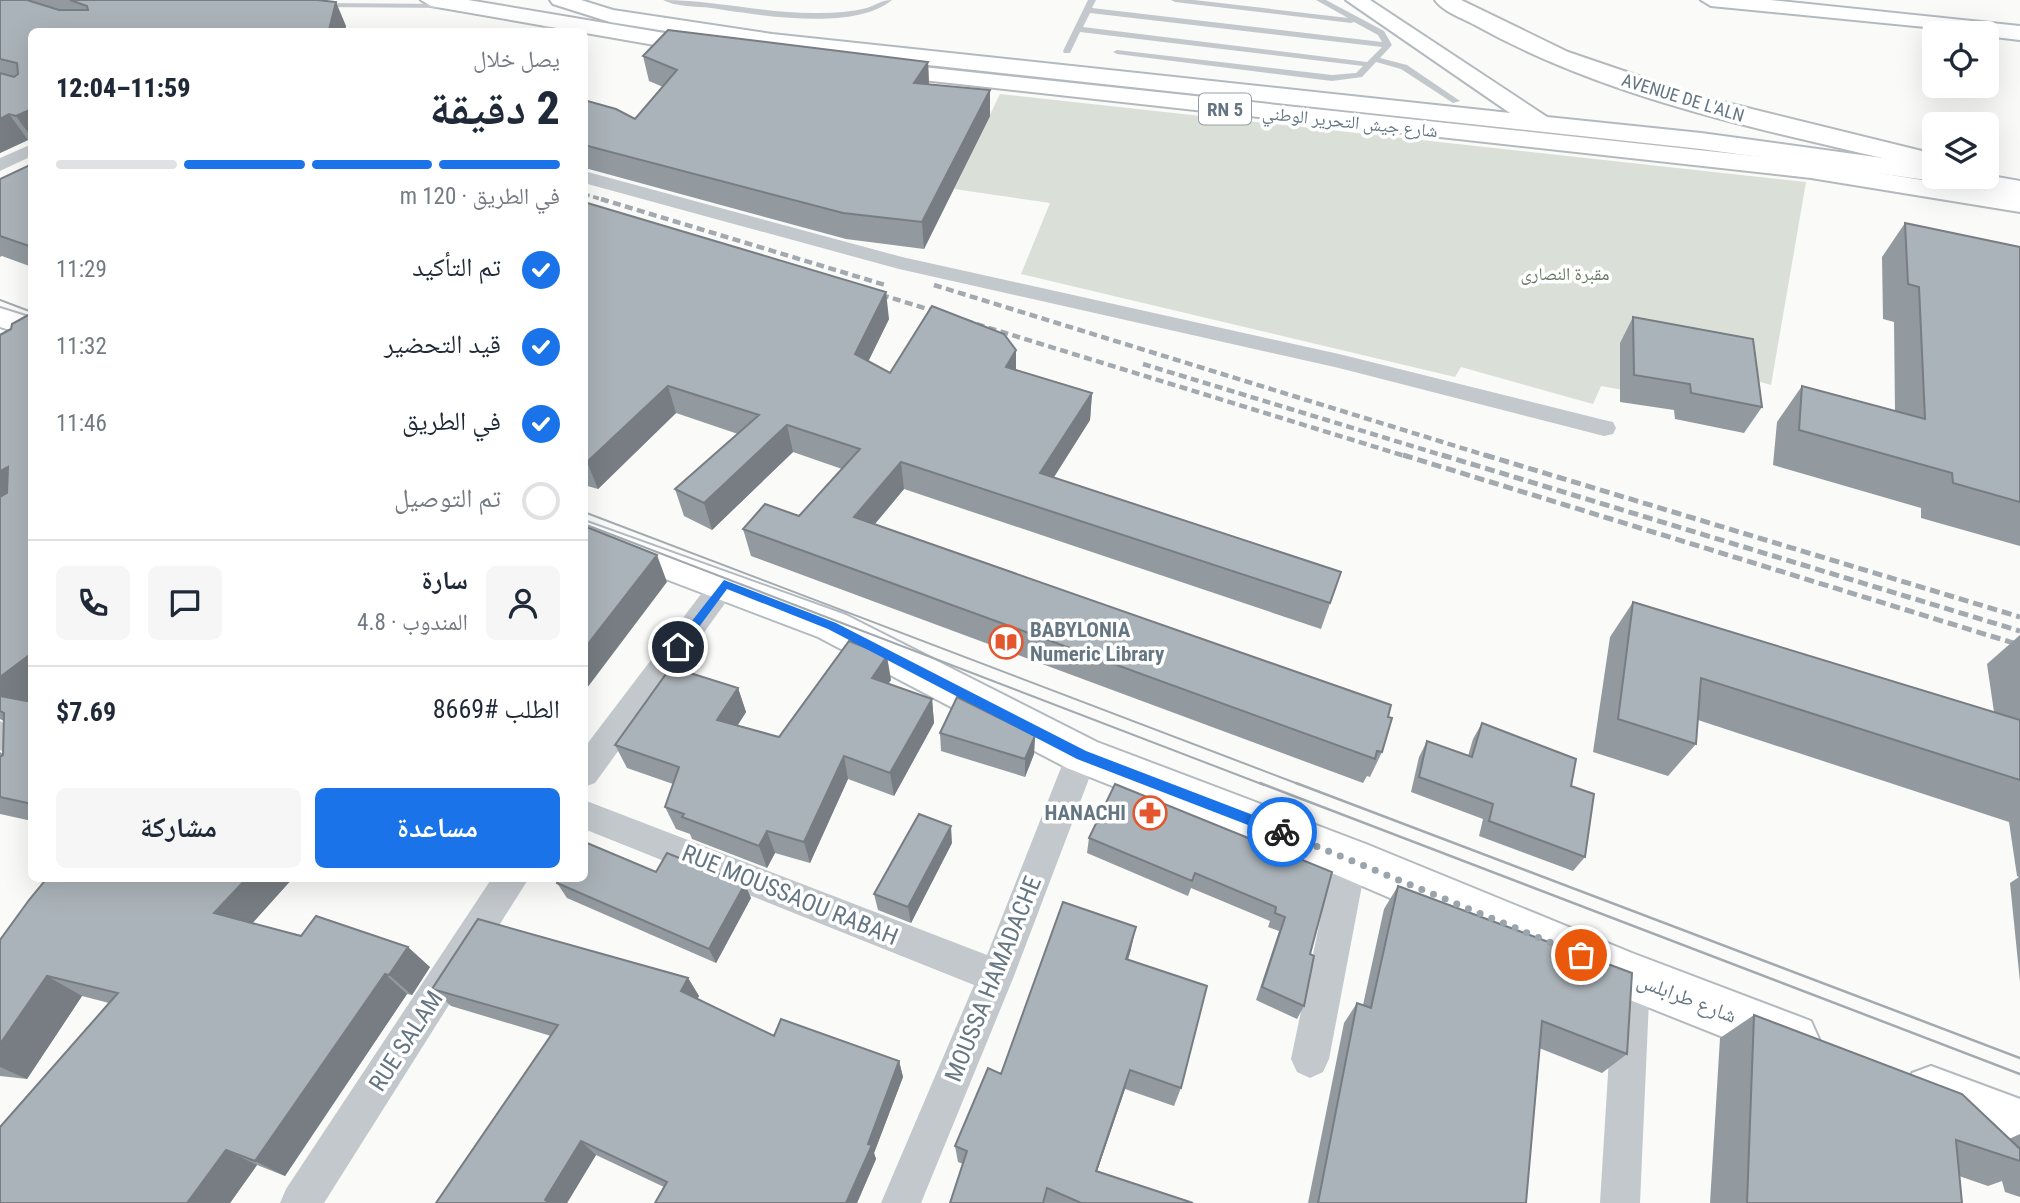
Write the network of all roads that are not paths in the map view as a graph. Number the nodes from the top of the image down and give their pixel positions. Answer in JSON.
{"nodes":[{"id":1,"x":431,"y":0,"type":"edge"},
{"id":2,"x":667,"y":0,"type":"edge"},
{"id":3,"x":888,"y":0,"type":"edge"},
{"id":4,"x":1092,"y":0,"type":"edge"},
{"id":5,"x":1175,"y":0,"type":"edge"},
{"id":6,"x":1320,"y":0,"type":"edge"},
{"id":7,"x":1343,"y":0,"type":"edge"},
{"id":8,"x":1445,"y":0,"type":"edge"},
{"id":9,"x":1711,"y":0,"type":"edge"},
{"id":10,"x":1826,"y":0,"type":"edge"},
{"id":11,"x":706,"y":2,"type":"edge"},
{"id":12,"x":780,"y":4,"type":"dead end"},
{"id":13,"x":312,"y":5,"type":"edge"},
{"id":14,"x":458,"y":6,"type":"junction"},
{"id":15,"x":827,"y":7,"type":"dead end"},
{"id":16,"x":1087,"y":10,"type":"junction"},
{"id":17,"x":1358,"y":11,"type":"edge"},
{"id":18,"x":783,"y":14,"type":"junction"},
{"id":19,"x":820,"y":15,"type":"junction"},
{"id":20,"x":551,"y":17,"type":"edge"},
{"id":21,"x":2020,"y":22,"type":"edge"},
{"id":22,"x":1078,"y":29,"type":"junction"},
{"id":23,"x":2020,"y":33,"type":"edge"},
{"id":24,"x":1388,"y":45,"type":"junction"},
{"id":25,"x":1067,"y":51,"type":"dead end"},
{"id":26,"x":1117,"y":52,"type":"dead end"},
{"id":27,"x":1373,"y":62,"type":"junction"},
{"id":28,"x":1456,"y":101,"type":"junction"},
{"id":29,"x":1417,"y":110,"type":"junction"},
{"id":30,"x":1541,"y":123,"type":"junction"},
{"id":31,"x":28,"y":152,"type":"edge"},
{"id":32,"x":1922,"y":159,"type":"edge"},
{"id":33,"x":1922,"y":171,"type":"edge"},
{"id":34,"x":4,"y":173,"type":"edge"},
{"id":35,"x":588,"y":178,"type":"edge"},
{"id":36,"x":1999,"y":178,"type":"edge"},
{"id":37,"x":2020,"y":183,"type":"edge"},
{"id":38,"x":1999,"y":185,"type":"edge"},
{"id":39,"x":2020,"y":189,"type":"edge"},
{"id":40,"x":2020,"y":204,"type":"edge"},
{"id":41,"x":1604,"y":428,"type":"dead end"},
{"id":42,"x":588,"y":535,"type":"edge"},
{"id":43,"x":724,"y":584,"type":"junction"},
{"id":44,"x":0,"y":734,"type":"edge"},
{"id":45,"x":1082,"y":755,"type":"junction"},
{"id":46,"x":24,"y":764,"type":"edge"},
{"id":47,"x":588,"y":768,"type":"edge"},
{"id":48,"x":588,"y":816,"type":"edge"},
{"id":49,"x":1350,"y":859,"type":"junction"},
{"id":50,"x":509,"y":882,"type":"edge"},
{"id":51,"x":996,"y":976,"type":"junction"},
{"id":52,"x":1632,"y":977,"type":"junction"},
{"id":53,"x":1826,"y":1051,"type":"edge"},
{"id":54,"x":1310,"y":1059,"type":"dead end"},
{"id":55,"x":1890,"y":1076,"type":"edge"},
{"id":56,"x":2020,"y":1126,"type":"edge"},
{"id":57,"x":300,"y":1203,"type":"edge"},
{"id":58,"x":901,"y":1203,"type":"edge"},
{"id":59,"x":1620,"y":1203,"type":"edge"}],
"edges":[{"from":1,"to":14,"type":"main road","name":"شارع جيش التحرير الوطني","number":"RN 5"},
{"from":2,"to":11,"type":"lane"},
{"from":3,"to":19,"type":"lane"},
{"from":4,"to":16,"type":"lane"},
{"from":5,"to":17,"type":"lane"},
{"from":6,"to":17,"type":"lane"},
{"from":7,"to":28,"type":"main road"},
{"from":8,"to":32,"type":"main road","name":"AVENUE DE L'ALN"},
{"from":9,"to":23,"type":"main road"},
{"from":10,"to":21,"type":"main road"},
{"from":11,"to":18,"type":"lane"},
{"from":12,"to":18,"type":"lane"},
{"from":13,"to":14,"type":"lane"},
{"from":14,"to":20,"type":"main road","name":"شارع جيش التحرير الوطني","number":"RN 5"},
{"from":15,"to":19,"type":"lane"},
{"from":16,"to":22,"type":"lane"},
{"from":16,"to":24,"type":"lane"},
{"from":17,"to":24,"type":"lane"},
{"from":17,"to":30,"type":"main road"},
{"from":18,"to":19,"type":"lane"},
{"from":20,"to":29,"type":"main road"},
{"from":20,"to":40,"type":"main road","name":"شارع جيش التحرير الوطني","number":"RN 5"},
{"from":22,"to":25,"type":"lane"},
{"from":22,"to":27,"type":"lane"},
{"from":24,"to":27,"type":"lane"},
{"from":26,"to":27,"type":"lane"},
{"from":27,"to":28,"type":"lane"},
{"from":28,"to":29,"type":"main road"},
{"from":29,"to":30,"type":"main road"},
{"from":30,"to":33,"type":"main road"},
{"from":31,"to":34,"type":"street"},
{"from":35,"to":41,"type":"street"},
{"from":36,"to":37,"type":"main road"},
{"from":38,"to":39,"type":"main road"},
{"from":42,"to":43,"type":"main road","name":"شارع طرابلس"},
{"from":43,"to":45,"type":"main road","name":"شارع طرابلس"},
{"from":43,"to":47,"type":"street"},
{"from":44,"to":46,"type":"street"},
{"from":45,"to":49,"type":"main road","name":"شارع طرابلس"},
{"from":45,"to":51,"type":"street","name":"MOUSSA HAMADACHE"},
{"from":48,"to":51,"type":"street","name":"RUE MOUSSAOU RABAH"},
{"from":49,"to":52,"type":"main road","name":"شارع طرابلس"},
{"from":49,"to":54,"type":"street"},
{"from":50,"to":57,"type":"street","name":"RUE SALAM"},
{"from":51,"to":58,"type":"street","name":"MOUSSA HAMADACHE"},
{"from":52,"to":53,"type":"main road","name":"شارع طرابلس"},
{"from":52,"to":59,"type":"street"},
{"from":55,"to":56,"type":"main road"}]}
